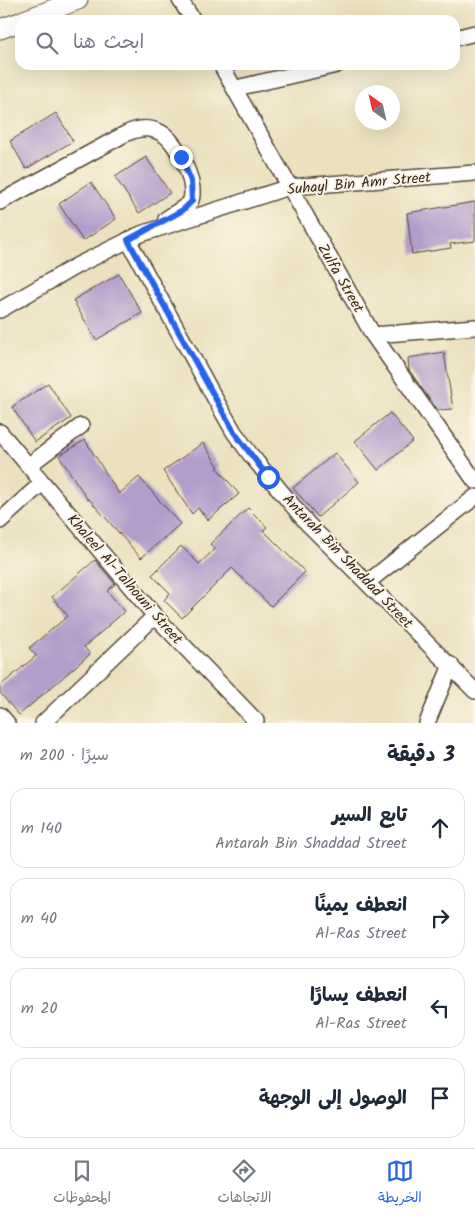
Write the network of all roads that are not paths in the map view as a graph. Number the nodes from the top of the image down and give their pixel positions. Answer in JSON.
{"nodes":[{"id":1,"x":78,"y":0,"type":"edge"},
{"id":2,"x":180,"y":0,"type":"edge"},
{"id":3,"x":38,"y":15,"type":"edge"},
{"id":4,"x":190,"y":15,"type":"edge"},
{"id":5,"x":15,"y":24,"type":"edge"},
{"id":6,"x":0,"y":29,"type":"edge"},
{"id":7,"x":475,"y":33,"type":"edge"},
{"id":8,"x":460,"y":37,"type":"edge"},
{"id":9,"x":224,"y":70,"type":"edge"},
{"id":10,"x":314,"y":70,"type":"edge"},
{"id":11,"x":236,"y":88,"type":"junction"},
{"id":12,"x":475,"y":173,"type":"edge"},
{"id":13,"x":289,"y":187,"type":"junction"},
{"id":14,"x":0,"y":202,"type":"edge"},
{"id":15,"x":135,"y":237,"type":"junction"},
{"id":16,"x":0,"y":310,"type":"edge"},
{"id":17,"x":475,"y":327,"type":"edge"},
{"id":18,"x":373,"y":335,"type":"junction"},
{"id":19,"x":81,"y":426,"type":"dead end"},
{"id":20,"x":0,"y":432,"type":"edge"},
{"id":21,"x":28,"y":466,"type":"junction"},
{"id":22,"x":475,"y":481,"type":"edge"},
{"id":23,"x":42,"y":483,"type":"junction"},
{"id":24,"x":475,"y":497,"type":"edge"},
{"id":25,"x":0,"y":521,"type":"edge"},
{"id":26,"x":368,"y":582,"type":"junction"},
{"id":27,"x":155,"y":616,"type":"junction"},
{"id":28,"x":451,"y":666,"type":"junction"},
{"id":29,"x":475,"y":691,"type":"edge"},
{"id":30,"x":0,"y":715,"type":"edge"},
{"id":31,"x":256,"y":722,"type":"dead end"},
{"id":32,"x":7,"y":723,"type":"edge"},
{"id":33,"x":43,"y":723,"type":"edge"},
{"id":34,"x":427,"y":723,"type":"edge"}],
"edges":[{"from":1,"to":3,"type":"street"},
{"from":2,"to":4,"type":"street"},
{"from":5,"to":6,"type":"street"},
{"from":7,"to":8,"type":"street"},
{"from":9,"to":11,"type":"street","name":"Zulfa Street"},
{"from":10,"to":11,"type":"street"},
{"from":11,"to":13,"type":"street","name":"Zulfa Street"},
{"from":12,"to":13,"type":"street","name":"Suhayl Bin Amr Street"},
{"from":13,"to":15,"type":"street","name":"Suhayl Bin Amr Street"},
{"from":13,"to":18,"type":"street","name":"Zulfa Street"},
{"from":14,"to":15,"type":"street"},
{"from":15,"to":16,"type":"street","name":"Suhayl Bin Amr Street"},
{"from":15,"to":26,"type":"street","name":"Antarah Bin Shaddad Street"},
{"from":17,"to":18,"type":"street"},
{"from":18,"to":22,"type":"street","name":"Zulfa Street"},
{"from":19,"to":21,"type":"street"},
{"from":20,"to":21,"type":"street","name":"Khaleel Al-Talhouni Street"},
{"from":21,"to":23,"type":"street","name":"Khaleel Al-Talhouni Street"},
{"from":23,"to":25,"type":"street"},
{"from":23,"to":27,"type":"street","name":"Khaleel Al-Talhouni Street"},
{"from":24,"to":26,"type":"street"},
{"from":26,"to":28,"type":"street","name":"Antarah Bin Shaddad Street"},
{"from":27,"to":31,"type":"street","name":"Khaleel Al-Talhouni Street"},
{"from":27,"to":33,"type":"street"},
{"from":28,"to":29,"type":"street","name":"Antarah Bin Shaddad Street"},
{"from":28,"to":34,"type":"street"},
{"from":30,"to":32,"type":"street"}]}
